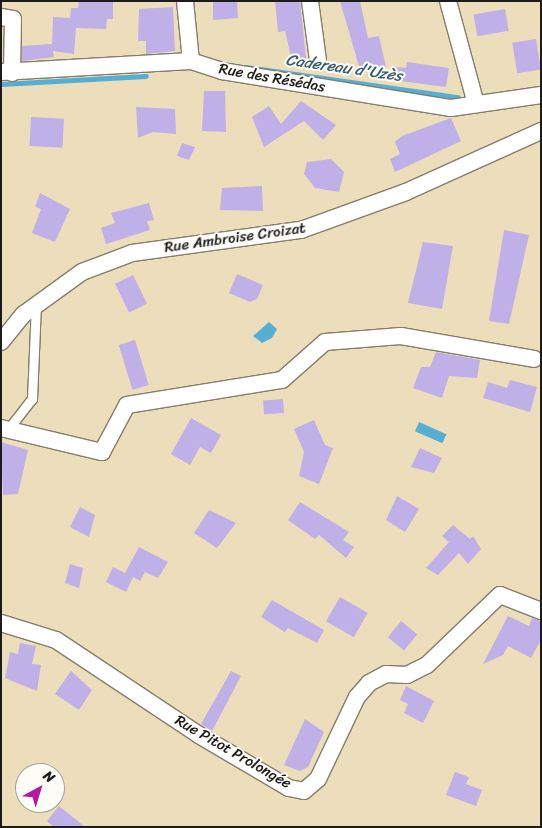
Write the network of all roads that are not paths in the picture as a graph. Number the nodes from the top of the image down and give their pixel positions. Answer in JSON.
{"nodes":[{"id":1,"x":185,"y":1,"type":"edge"},
{"id":2,"x":310,"y":1,"type":"edge"},
{"id":3,"x":448,"y":1,"type":"edge"},
{"id":4,"x":1,"y":17,"type":"edge"},
{"id":5,"x":318,"y":60,"type":"dead end"},
{"id":6,"x":191,"y":61,"type":"junction"},
{"id":7,"x":7,"y":73,"type":"edge"},
{"id":8,"x":541,"y":95,"type":"edge"},
{"id":9,"x":476,"y":104,"type":"junction"},
{"id":10,"x":541,"y":131,"type":"edge"},
{"id":11,"x":36,"y":305,"type":"junction"},
{"id":12,"x":1,"y":342,"type":"edge"},
{"id":13,"x":534,"y":359,"type":"dead end"},
{"id":14,"x":5,"y":428,"type":"edge"},
{"id":15,"x":541,"y":611,"type":"edge"},
{"id":16,"x":1,"y":624,"type":"edge"}],
"edges":[{"from":1,"to":6,"type":"street"},
{"from":2,"to":5,"type":"street"},
{"from":3,"to":9,"type":"street"},
{"from":4,"to":7,"type":"street"},
{"from":6,"to":7,"type":"street","name":"Rue des Résédas"},
{"from":6,"to":9,"type":"street","name":"Rue des Résédas"},
{"from":8,"to":9,"type":"street","name":"Rue des Résédas"},
{"from":10,"to":11,"type":"street","name":"Rue Ambroise Croizat"},
{"from":11,"to":12,"type":"street","name":"Rue Ambroise Croizat"},
{"from":11,"to":14,"type":"lane"},
{"from":13,"to":14,"type":"street"},
{"from":15,"to":16,"type":"street","name":"Rue Pitot Prolongée"}]}
